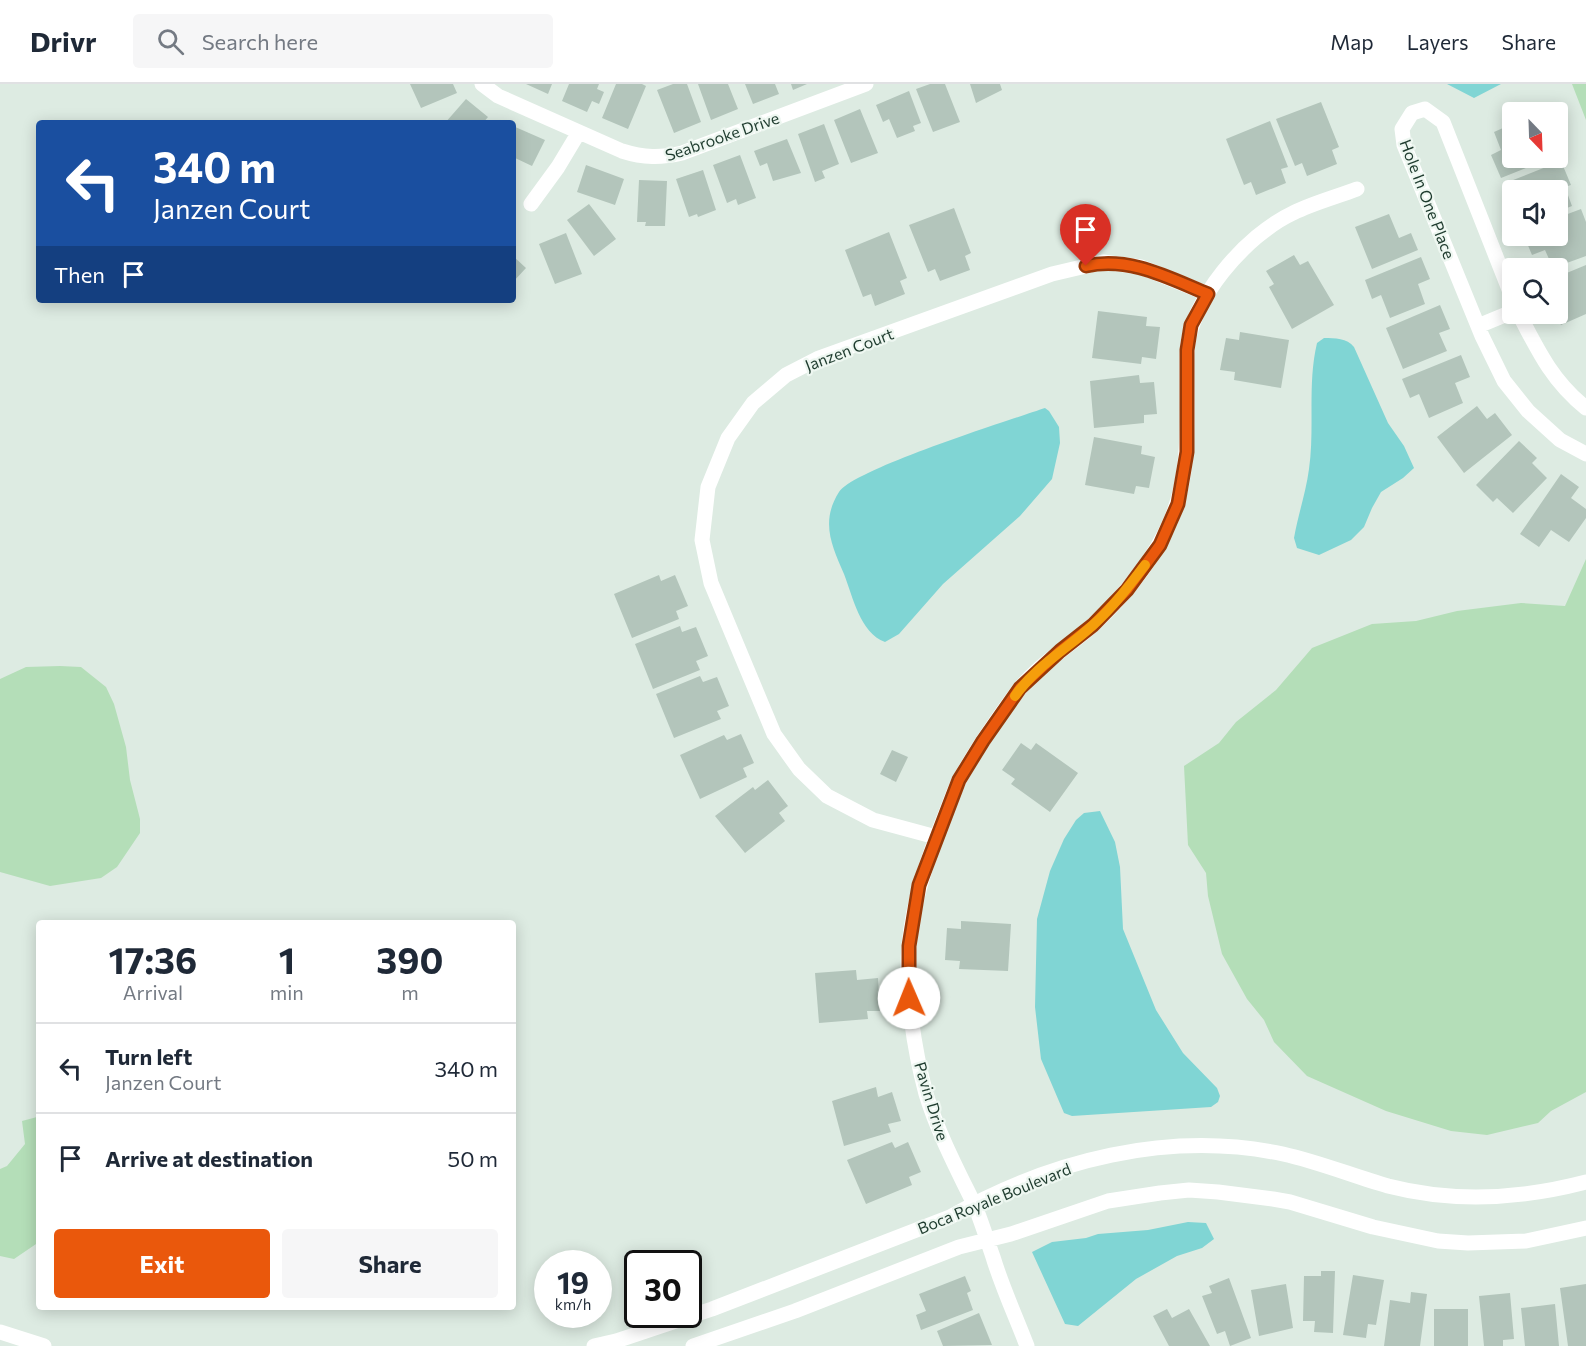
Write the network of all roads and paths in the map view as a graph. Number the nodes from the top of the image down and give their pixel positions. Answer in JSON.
{"nodes":[{"id":1,"x":482,"y":84,"type":"edge"},
{"id":2,"x":866,"y":84,"type":"edge"},
{"id":3,"x":579,"y":132,"type":"junction"},
{"id":4,"x":1356,"y":189,"type":"dead end"},
{"id":5,"x":531,"y":204,"type":"dead end"},
{"id":6,"x":1502,"y":272,"type":"edge"},
{"id":7,"x":1208,"y":294,"type":"junction"},
{"id":8,"x":1502,"y":316,"type":"edge"},
{"id":9,"x":1524,"y":324,"type":"edge"},
{"id":10,"x":1478,"y":326,"type":"junction"},
{"id":11,"x":1586,"y":408,"type":"edge"},
{"id":12,"x":1586,"y":454,"type":"edge"},
{"id":13,"x":936,"y":837,"type":"junction"},
{"id":14,"x":1586,"y":1182,"type":"edge"},
{"id":15,"x":974,"y":1203,"type":"junction"},
{"id":16,"x":1586,"y":1228,"type":"edge"},
{"id":17,"x":988,"y":1239,"type":"junction"},
{"id":18,"x":0,"y":1332,"type":"edge"},
{"id":19,"x":44,"y":1346,"type":"edge"},
{"id":20,"x":594,"y":1346,"type":"edge"},
{"id":21,"x":693,"y":1346,"type":"edge"},
{"id":22,"x":1027,"y":1346,"type":"edge"}],
"edges":[{"from":1,"to":3,"type":"street","name":"Seabrooke Drive"},
{"from":2,"to":3,"type":"street","name":"Seabrooke Drive"},
{"from":3,"to":5,"type":"street"},
{"from":4,"to":7,"type":"street","name":"Pavin Drive"},
{"from":6,"to":10,"type":"street","name":"Hole In One Place"},
{"from":7,"to":13,"type":"street","name":"Pavin Drive"},
{"from":7,"to":13,"type":"street","name":"Janzen Court"},
{"from":8,"to":10,"type":"street"},
{"from":9,"to":11,"type":"street"},
{"from":10,"to":12,"type":"street","name":"Hole In One Place"},
{"from":13,"to":15,"type":"street","name":"Pavin Drive"},
{"from":14,"to":15,"type":"street","name":"Boca Royale Boulevard"},
{"from":15,"to":17,"type":"street","name":"Pavin Drive"},
{"from":15,"to":20,"type":"street","name":"Boca Royale Boulevard"},
{"from":16,"to":17,"type":"street","name":"Boca Royale Boulevard"},
{"from":17,"to":21,"type":"street","name":"Boca Royale Boulevard"},
{"from":17,"to":22,"type":"street","name":"Pavin Drive"},
{"from":18,"to":19,"type":"street"}]}
